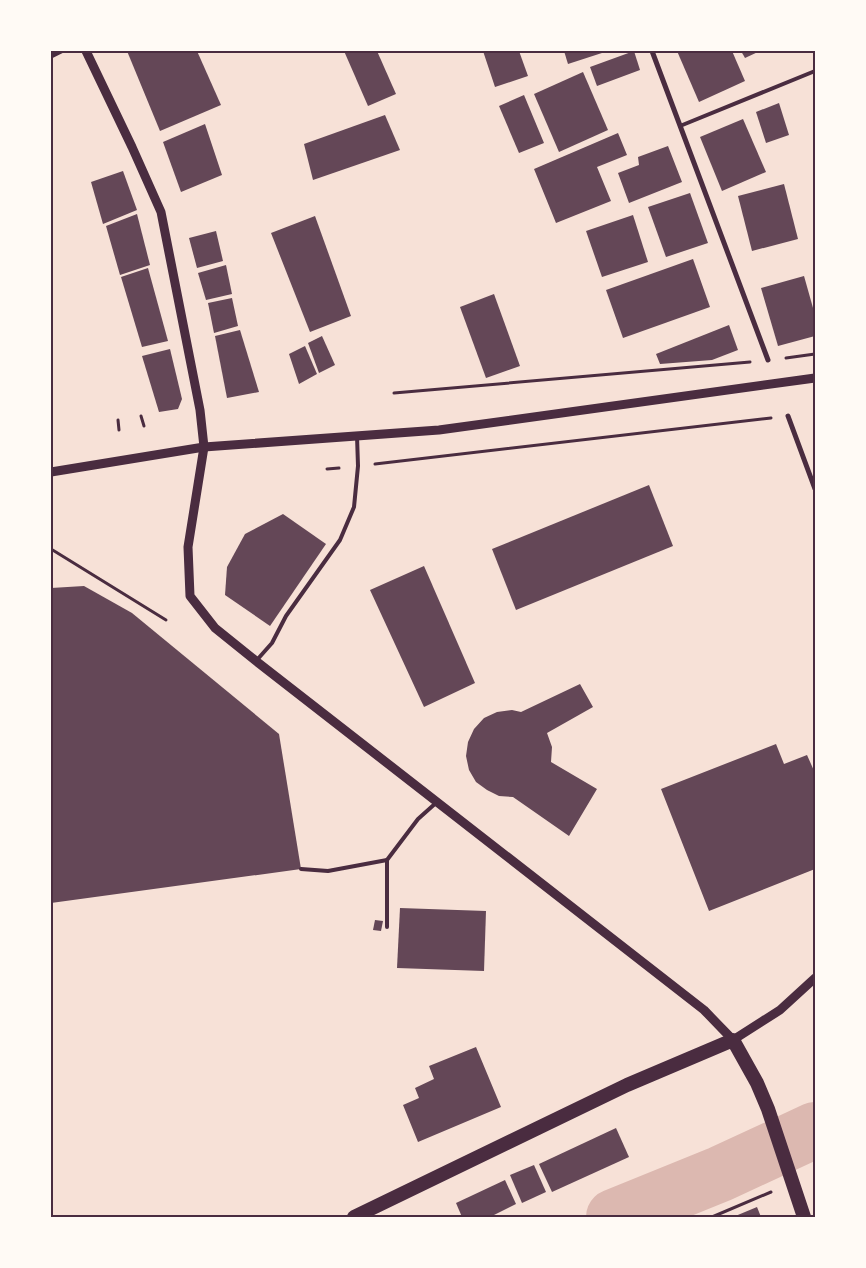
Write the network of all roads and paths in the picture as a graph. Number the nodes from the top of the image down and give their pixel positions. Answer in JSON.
{"nodes":[{"id":1,"x":61,"y":51,"type":"edge"},
{"id":2,"x":86,"y":51,"type":"edge"},
{"id":3,"x":652,"y":51,"type":"edge"},
{"id":4,"x":51,"y":56,"type":"edge"},
{"id":5,"x":815,"y":71,"type":"edge"},
{"id":6,"x":680,"y":126,"type":"junction"},
{"id":7,"x":815,"y":354,"type":"edge"},
{"id":8,"x":768,"y":360,"type":"junction"},
{"id":9,"x":815,"y":378,"type":"edge"},
{"id":10,"x":394,"y":393,"type":"dead end"},
{"id":11,"x":141,"y":416,"type":"dead end"},
{"id":12,"x":788,"y":416,"type":"joint"},
{"id":13,"x":118,"y":420,"type":"dead end"},
{"id":14,"x":144,"y":426,"type":"dead end"},
{"id":15,"x":119,"y":430,"type":"dead end"},
{"id":16,"x":357,"y":436,"type":"junction"},
{"id":17,"x":204,"y":447,"type":"junction"},
{"id":18,"x":358,"y":466,"type":"junction"},
{"id":19,"x":327,"y":469,"type":"dead end"},
{"id":20,"x":51,"y":472,"type":"edge"},
{"id":21,"x":815,"y":489,"type":"edge"},
{"id":22,"x":51,"y":548,"type":"edge"},
{"id":23,"x":166,"y":620,"type":"dead end"},
{"id":24,"x":256,"y":661,"type":"junction"},
{"id":25,"x":437,"y":802,"type":"junction"},
{"id":26,"x":387,"y":860,"type":"junction"},
{"id":27,"x":301,"y":869,"type":"dead end"},
{"id":28,"x":388,"y":927,"type":"dead end"},
{"id":29,"x":815,"y":978,"type":"edge"},
{"id":30,"x":733,"y":1040,"type":"junction"},
{"id":31,"x":793,"y":1182,"type":"junction"},
{"id":32,"x":354,"y":1217,"type":"edge"},
{"id":33,"x":712,"y":1217,"type":"edge"},
{"id":34,"x":804,"y":1217,"type":"edge"}],
"edges":[{"from":1,"to":4,"type":"street"},
{"from":2,"to":17,"type":"street"},
{"from":3,"to":6,"type":"street"},
{"from":5,"to":6,"type":"lane"},
{"from":6,"to":8,"type":"street"},
{"from":7,"to":8,"type":"path"},
{"from":8,"to":10,"type":"path"},
{"from":9,"to":16,"type":"street"},
{"from":11,"to":14,"type":"path"},
{"from":12,"to":18,"type":"path"},
{"from":12,"to":21,"type":"street"},
{"from":13,"to":15,"type":"path"},
{"from":16,"to":17,"type":"street"},
{"from":16,"to":18,"type":"lane"},
{"from":17,"to":20,"type":"street"},
{"from":17,"to":24,"type":"street"},
{"from":18,"to":19,"type":"path"},
{"from":18,"to":24,"type":"lane"},
{"from":22,"to":23,"type":"path"},
{"from":24,"to":25,"type":"street"},
{"from":25,"to":26,"type":"lane"},
{"from":25,"to":30,"type":"street"},
{"from":26,"to":27,"type":"lane"},
{"from":26,"to":28,"type":"lane"},
{"from":29,"to":30,"type":"street"},
{"from":30,"to":31,"type":"highway"},
{"from":30,"to":32,"type":"highway"},
{"from":31,"to":33,"type":"path"},
{"from":31,"to":34,"type":"highway"}]}
